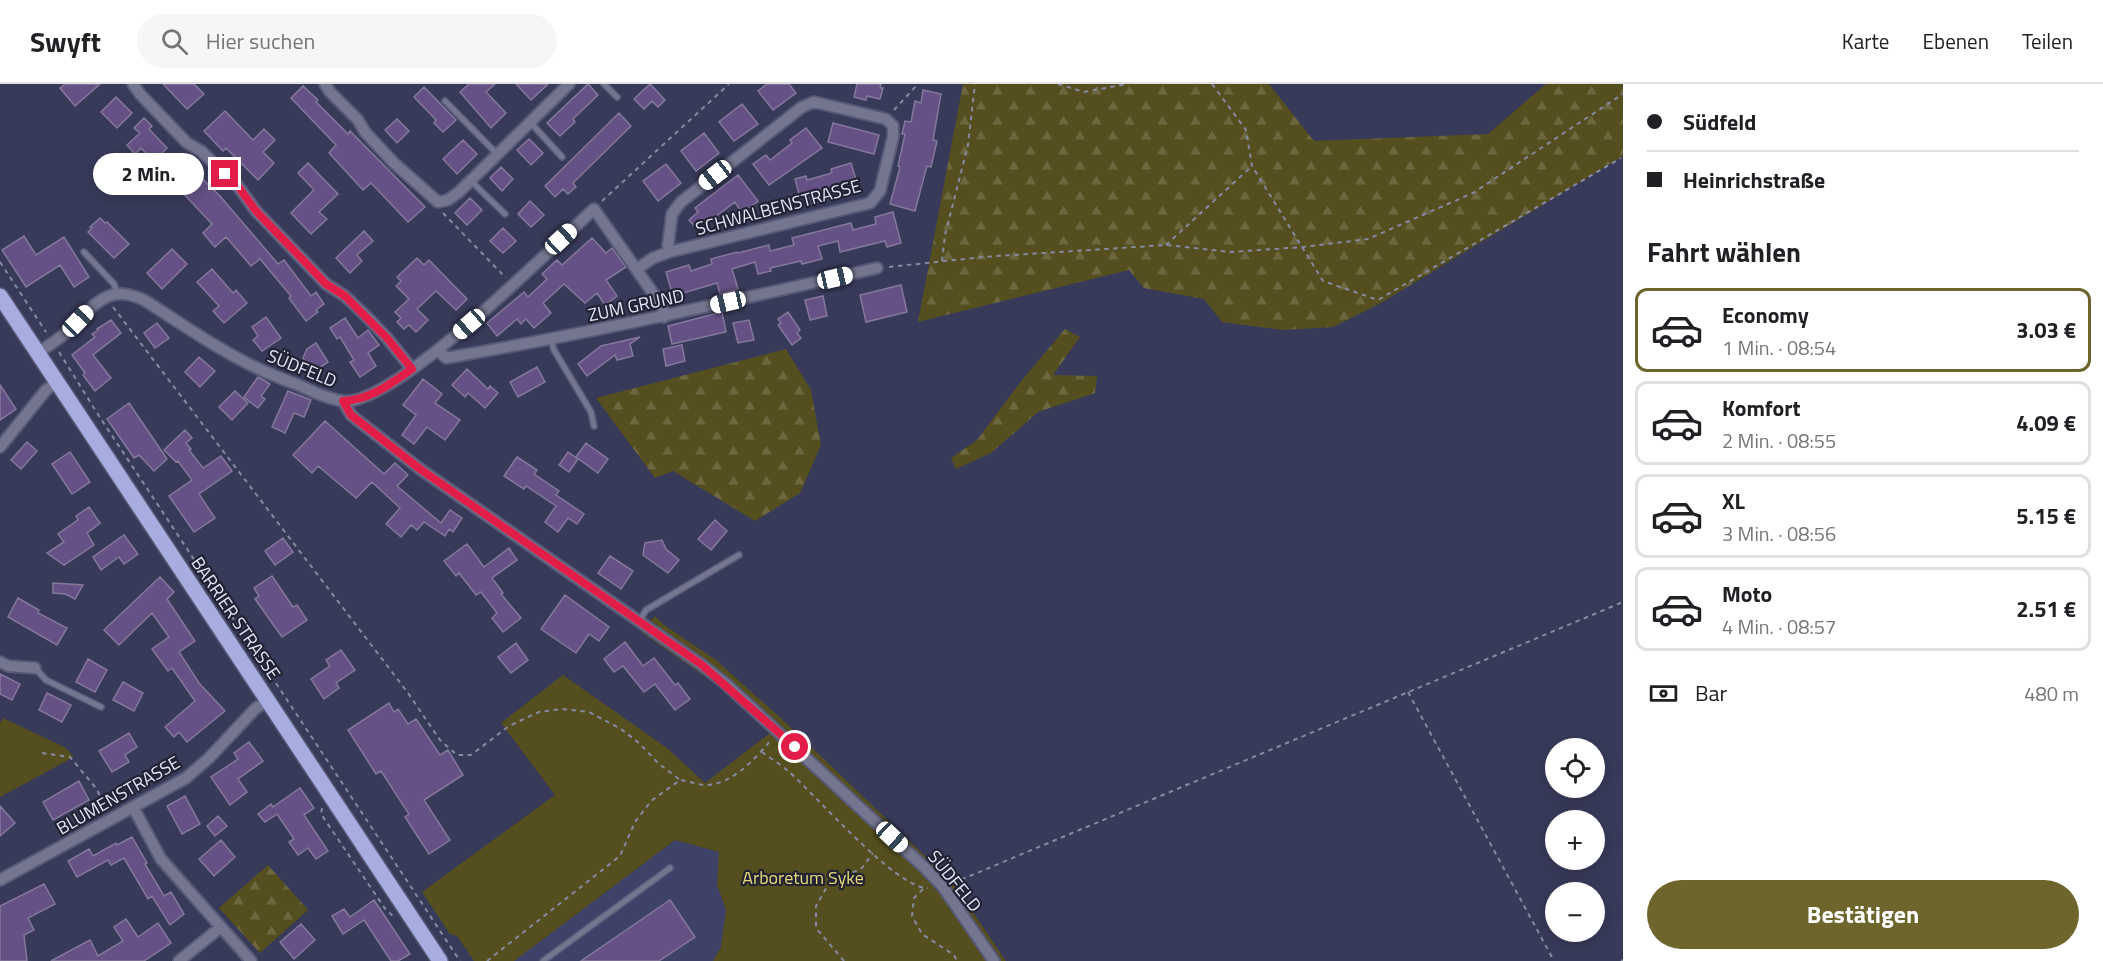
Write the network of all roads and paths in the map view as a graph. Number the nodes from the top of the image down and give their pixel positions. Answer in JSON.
{"nodes":[{"id":1,"x":133,"y":84,"type":"edge"},
{"id":2,"x":325,"y":84,"type":"edge"},
{"id":3,"x":569,"y":84,"type":"edge"},
{"id":4,"x":604,"y":84,"type":"edge"},
{"id":5,"x":729,"y":84,"type":"edge"},
{"id":6,"x":918,"y":84,"type":"edge"},
{"id":7,"x":975,"y":84,"type":"edge"},
{"id":8,"x":1058,"y":84,"type":"edge"},
{"id":9,"x":1127,"y":84,"type":"edge"},
{"id":10,"x":1212,"y":84,"type":"edge"},
{"id":11,"x":1623,"y":94,"type":"edge"},
{"id":12,"x":617,"y":97,"type":"dead end"},
{"id":13,"x":445,"y":101,"type":"dead end"},
{"id":14,"x":886,"y":119,"type":"junction"},
{"id":15,"x":530,"y":122,"type":"junction"},
{"id":16,"x":498,"y":155,"type":"junction"},
{"id":17,"x":562,"y":157,"type":"dead end"},
{"id":18,"x":1622,"y":158,"type":"edge"},
{"id":19,"x":1252,"y":166,"type":"junction"},
{"id":20,"x":471,"y":181,"type":"junction"},
{"id":21,"x":438,"y":202,"type":"junction"},
{"id":22,"x":594,"y":209,"type":"junction"},
{"id":23,"x":505,"y":214,"type":"dead end"},
{"id":24,"x":1166,"y":245,"type":"junction"},
{"id":25,"x":1304,"y":247,"type":"junction"},
{"id":26,"x":84,"y":252,"type":"dead end"},
{"id":27,"x":669,"y":252,"type":"junction"},
{"id":28,"x":942,"y":261,"type":"junction"},
{"id":29,"x":0,"y":262,"type":"edge"},
{"id":30,"x":877,"y":268,"type":"joint"},
{"id":31,"x":637,"y":269,"type":"junction"},
{"id":32,"x":512,"y":284,"type":"junction"},
{"id":33,"x":117,"y":294,"type":"junction"},
{"id":34,"x":0,"y":296,"type":"edge"},
{"id":35,"x":105,"y":298,"type":"junction"},
{"id":36,"x":664,"y":317,"type":"junction"},
{"id":37,"x":551,"y":340,"type":"junction"},
{"id":38,"x":53,"y":342,"type":"junction"},
{"id":39,"x":438,"y":350,"type":"junction"},
{"id":40,"x":38,"y":353,"type":"junction"},
{"id":41,"x":412,"y":369,"type":"junction"},
{"id":42,"x":57,"y":382,"type":"junction"},
{"id":43,"x":343,"y":401,"type":"junction"},
{"id":44,"x":594,"y":426,"type":"dead end"},
{"id":45,"x":0,"y":447,"type":"edge"},
{"id":46,"x":739,"y":555,"type":"dead end"},
{"id":47,"x":1623,"y":602,"type":"edge"},
{"id":48,"x":639,"y":622,"type":"junction"},
{"id":49,"x":0,"y":662,"type":"edge"},
{"id":50,"x":35,"y":668,"type":"joint"},
{"id":51,"x":1408,"y":692,"type":"junction"},
{"id":52,"x":268,"y":701,"type":"junction"},
{"id":53,"x":101,"y":707,"type":"dead end"},
{"id":54,"x":779,"y":732,"type":"junction"},
{"id":55,"x":762,"y":752,"type":"junction"},
{"id":56,"x":42,"y":753,"type":"dead end"},
{"id":57,"x":680,"y":780,"type":"junction"},
{"id":58,"x":134,"y":807,"type":"junction"},
{"id":59,"x":113,"y":818,"type":"junction"},
{"id":60,"x":873,"y":854,"type":"junction"},
{"id":61,"x":670,"y":868,"type":"dead end"},
{"id":62,"x":0,"y":880,"type":"edge"},
{"id":63,"x":943,"y":887,"type":"junction"},
{"id":64,"x":923,"y":888,"type":"junction"},
{"id":65,"x":221,"y":927,"type":"junction"},
{"id":66,"x":179,"y":961,"type":"edge"},
{"id":67,"x":251,"y":961,"type":"edge"},
{"id":68,"x":440,"y":961,"type":"edge"},
{"id":69,"x":460,"y":961,"type":"edge"},
{"id":70,"x":487,"y":961,"type":"edge"},
{"id":71,"x":543,"y":961,"type":"edge"},
{"id":72,"x":844,"y":961,"type":"edge"},
{"id":73,"x":957,"y":961,"type":"edge"},
{"id":74,"x":994,"y":961,"type":"edge"},
{"id":75,"x":1554,"y":961,"type":"edge"}],
"edges":[{"from":1,"to":41,"type":"street"},
{"from":2,"to":21,"type":"street"},
{"from":3,"to":15,"type":"street"},
{"from":4,"to":12,"type":"lane"},
{"from":5,"to":22,"type":"path"},
{"from":6,"to":14,"type":"path"},
{"from":7,"to":28,"type":"path"},
{"from":8,"to":9,"type":"path"},
{"from":10,"to":19,"type":"path"},
{"from":11,"to":25,"type":"path"},
{"from":13,"to":16,"type":"lane"},
{"from":14,"to":27,"type":"street","name":"SCHWALBENSTRASSE"},
{"from":14,"to":27,"type":"street","name":"SCHWALBENSTRASSE"},
{"from":15,"to":16,"type":"street"},
{"from":15,"to":17,"type":"lane"},
{"from":16,"to":20,"type":"street"},
{"from":18,"to":25,"type":"path"},
{"from":19,"to":24,"type":"path"},
{"from":19,"to":25,"type":"path"},
{"from":20,"to":21,"type":"street"},
{"from":20,"to":23,"type":"lane"},
{"from":21,"to":32,"type":"path"},
{"from":22,"to":31,"type":"street"},
{"from":22,"to":32,"type":"street"},
{"from":24,"to":25,"type":"path"},
{"from":24,"to":28,"type":"path"},
{"from":26,"to":33,"type":"lane"},
{"from":27,"to":31,"type":"street","name":"SCHWALBENSTRASSE"},
{"from":28,"to":30,"type":"path"},
{"from":29,"to":38,"type":"path"},
{"from":30,"to":36,"type":"street","name":"ZUM GRUND"},
{"from":31,"to":36,"type":"street"},
{"from":32,"to":39,"type":"street"},
{"from":33,"to":35,"type":"street"},
{"from":33,"to":43,"type":"street","name":"SÜDFELD"},
{"from":34,"to":40,"type":"main road","name":"BARRIER STRASSE"},
{"from":35,"to":38,"type":"street"},
{"from":35,"to":57,"type":"path"},
{"from":36,"to":37,"type":"street","name":"ZUM GRUND"},
{"from":37,"to":39,"type":"street","name":"ZUM GRUND"},
{"from":37,"to":44,"type":"lane"},
{"from":38,"to":40,"type":"street"},
{"from":38,"to":69,"type":"path"},
{"from":39,"to":41,"type":"street"},
{"from":40,"to":42,"type":"main road","name":"BARRIER STRASSE"},
{"from":41,"to":43,"type":"street"},
{"from":42,"to":45,"type":"street"},
{"from":42,"to":52,"type":"main road","name":"BARRIER STRASSE"},
{"from":43,"to":48,"type":"street","name":"SÜDFELD"},
{"from":46,"to":48,"type":"lane"},
{"from":47,"to":51,"type":"path"},
{"from":48,"to":54,"type":"street","name":"SÜDFELD"},
{"from":49,"to":50,"type":"street"},
{"from":50,"to":53,"type":"lane"},
{"from":51,"to":63,"type":"path"},
{"from":51,"to":75,"type":"path"},
{"from":52,"to":58,"type":"street","name":"BLUMENSTRASSE"},
{"from":52,"to":68,"type":"main road","name":"BARRIER STRASSE"},
{"from":54,"to":55,"type":"path"},
{"from":54,"to":63,"type":"street","name":"SÜDFELD"},
{"from":55,"to":57,"type":"path"},
{"from":55,"to":60,"type":"path"},
{"from":56,"to":59,"type":"path"},
{"from":57,"to":70,"type":"path"},
{"from":58,"to":59,"type":"street","name":"BLUMENSTRASSE"},
{"from":58,"to":65,"type":"street"},
{"from":59,"to":62,"type":"street","name":"BLUMENSTRASSE"},
{"from":60,"to":64,"type":"path"},
{"from":60,"to":72,"type":"path"},
{"from":61,"to":71,"type":"lane"},
{"from":63,"to":64,"type":"path"},
{"from":63,"to":74,"type":"street","name":"SÜDFELD"},
{"from":64,"to":73,"type":"path"},
{"from":65,"to":66,"type":"street"},
{"from":65,"to":67,"type":"street"}]}
